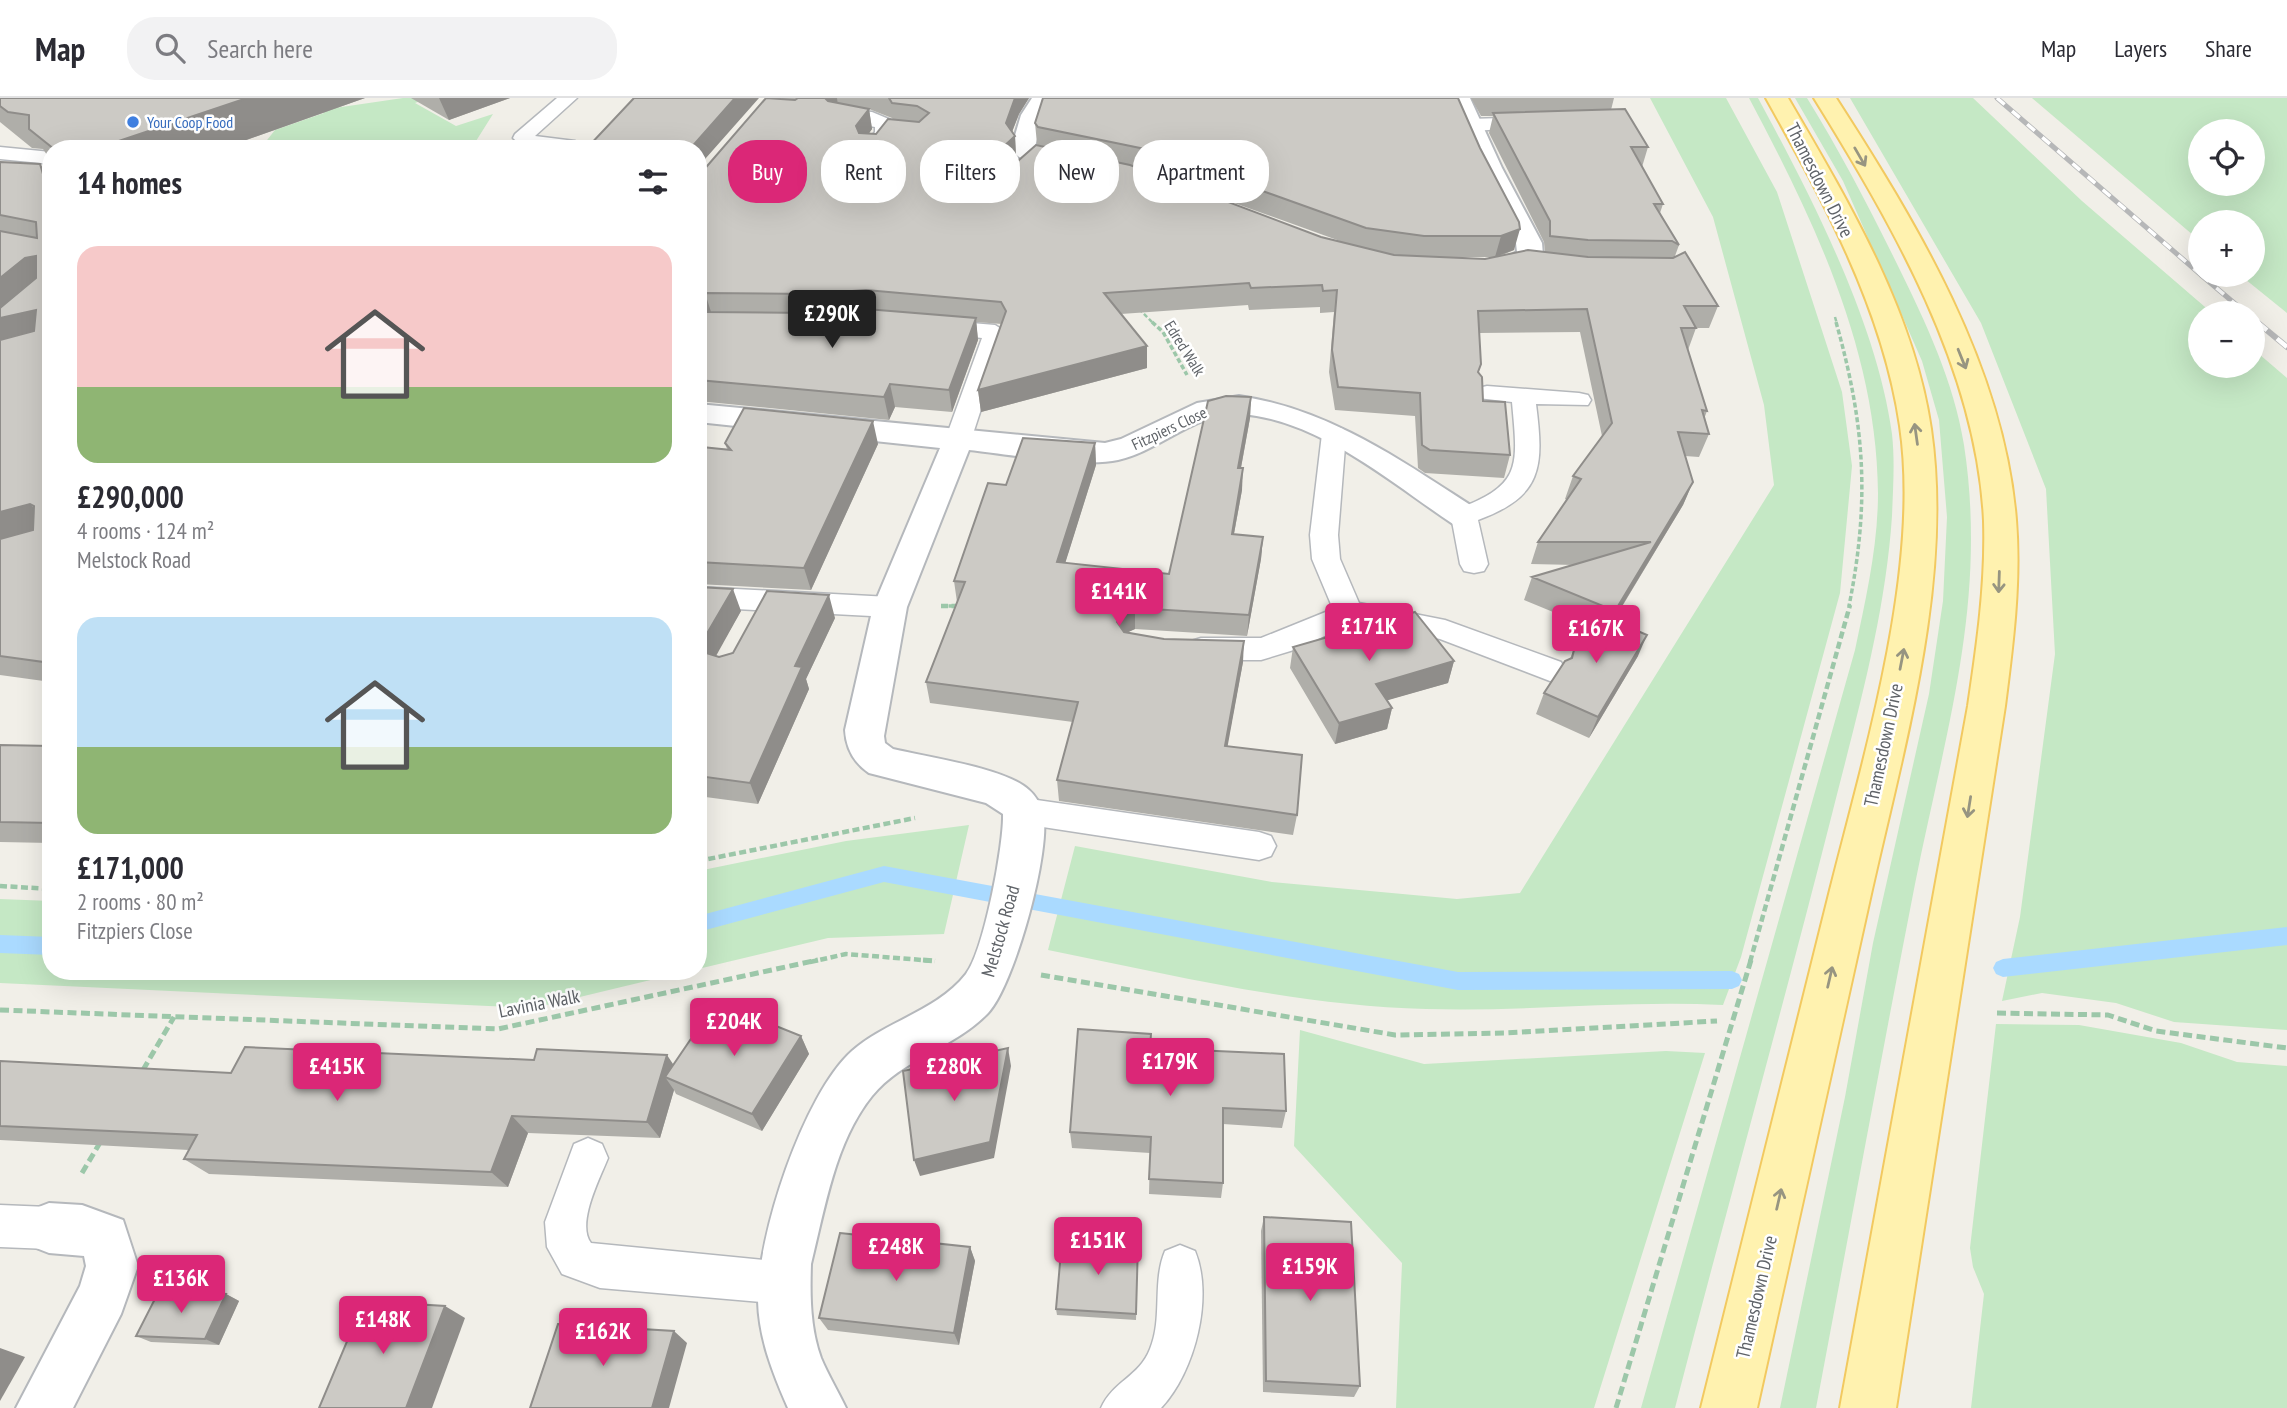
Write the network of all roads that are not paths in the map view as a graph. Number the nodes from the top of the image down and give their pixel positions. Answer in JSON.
{"nodes":[{"id":1,"x":568,"y":98,"type":"edge"},
{"id":2,"x":1043,"y":98,"type":"edge"},
{"id":3,"x":1459,"y":98,"type":"edge"},
{"id":4,"x":1777,"y":98,"type":"edge"},
{"id":5,"x":1825,"y":98,"type":"edge"},
{"id":6,"x":838,"y":115,"type":"edge"},
{"id":7,"x":1553,"y":123,"type":"edge"},
{"id":8,"x":1470,"y":124,"type":"junction"},
{"id":9,"x":884,"y":131,"type":"junction"},
{"id":10,"x":908,"y":134,"type":"edge"},
{"id":11,"x":528,"y":140,"type":"edge"},
{"id":12,"x":878,"y":140,"type":"edge"},
{"id":13,"x":0,"y":153,"type":"edge"},
{"id":14,"x":42,"y":157,"type":"edge"},
{"id":15,"x":1034,"y":165,"type":"edge"},
{"id":16,"x":1457,"y":268,"type":"edge"},
{"id":17,"x":912,"y":325,"type":"edge"},
{"id":18,"x":1487,"y":393,"type":"dead end"},
{"id":19,"x":1523,"y":395,"type":"junction"},
{"id":20,"x":1579,"y":400,"type":"dead end"},
{"id":21,"x":707,"y":417,"type":"edge"},
{"id":22,"x":1334,"y":434,"type":"junction"},
{"id":23,"x":958,"y":440,"type":"junction"},
{"id":24,"x":1464,"y":516,"type":"junction"},
{"id":25,"x":1474,"y":564,"type":"dead end"},
{"id":26,"x":707,"y":597,"type":"edge"},
{"id":27,"x":765,"y":599,"type":"junction"},
{"id":28,"x":890,"y":607,"type":"junction"},
{"id":29,"x":1349,"y":613,"type":"junction"},
{"id":30,"x":746,"y":632,"type":"edge"},
{"id":31,"x":1171,"y":647,"type":"edge"},
{"id":32,"x":1550,"y":670,"type":"dead end"},
{"id":33,"x":1023,"y":811,"type":"junction"},
{"id":34,"x":1259,"y":846,"type":"dead end"},
{"id":35,"x":588,"y":1157,"type":"dead end"},
{"id":36,"x":25,"y":1227,"type":"edge"},
{"id":37,"x":1180,"y":1266,"type":"dead end"},
{"id":38,"x":783,"y":1283,"type":"junction"},
{"id":39,"x":44,"y":1408,"type":"edge"},
{"id":40,"x":818,"y":1408,"type":"edge"},
{"id":41,"x":1125,"y":1408,"type":"edge"},
{"id":42,"x":1729,"y":1408,"type":"edge"},
{"id":43,"x":1868,"y":1408,"type":"edge"}],
"edges":[{"from":1,"to":11,"type":"lane"},
{"from":2,"to":15,"type":"street"},
{"from":3,"to":8,"type":"street"},
{"from":42,"to":4,"type":"main road","name":"Thamesdown Drive","one_way":true},
{"from":5,"to":43,"type":"main road","one_way":true},
{"from":6,"to":9,"type":"lane"},
{"from":7,"to":8,"type":"lane"},
{"from":8,"to":16,"type":"street"},
{"from":9,"to":10,"type":"lane"},
{"from":9,"to":12,"type":"lane"},
{"from":13,"to":14,"type":"lane"},
{"from":17,"to":23,"type":"lane"},
{"from":18,"to":19,"type":"lane"},
{"from":19,"to":20,"type":"lane"},
{"from":19,"to":24,"type":"lane"},
{"from":21,"to":23,"type":"street"},
{"from":22,"to":23,"type":"street","name":"Fitzpiers Close"},
{"from":22,"to":24,"type":"street","name":"Fitzpiers Close"},
{"from":22,"to":29,"type":"lane"},
{"from":23,"to":28,"type":"street"},
{"from":24,"to":25,"type":"lane"},
{"from":26,"to":27,"type":"lane"},
{"from":27,"to":28,"type":"lane"},
{"from":27,"to":30,"type":"lane"},
{"from":28,"to":33,"type":"street"},
{"from":29,"to":31,"type":"lane"},
{"from":29,"to":32,"type":"lane"},
{"from":33,"to":34,"type":"lane"},
{"from":33,"to":38,"type":"street","name":"Melstock Road"},
{"from":35,"to":38,"type":"lane"},
{"from":36,"to":39,"type":"street"},
{"from":37,"to":41,"type":"lane"},
{"from":38,"to":40,"type":"street","name":"Melstock Road"}]}
